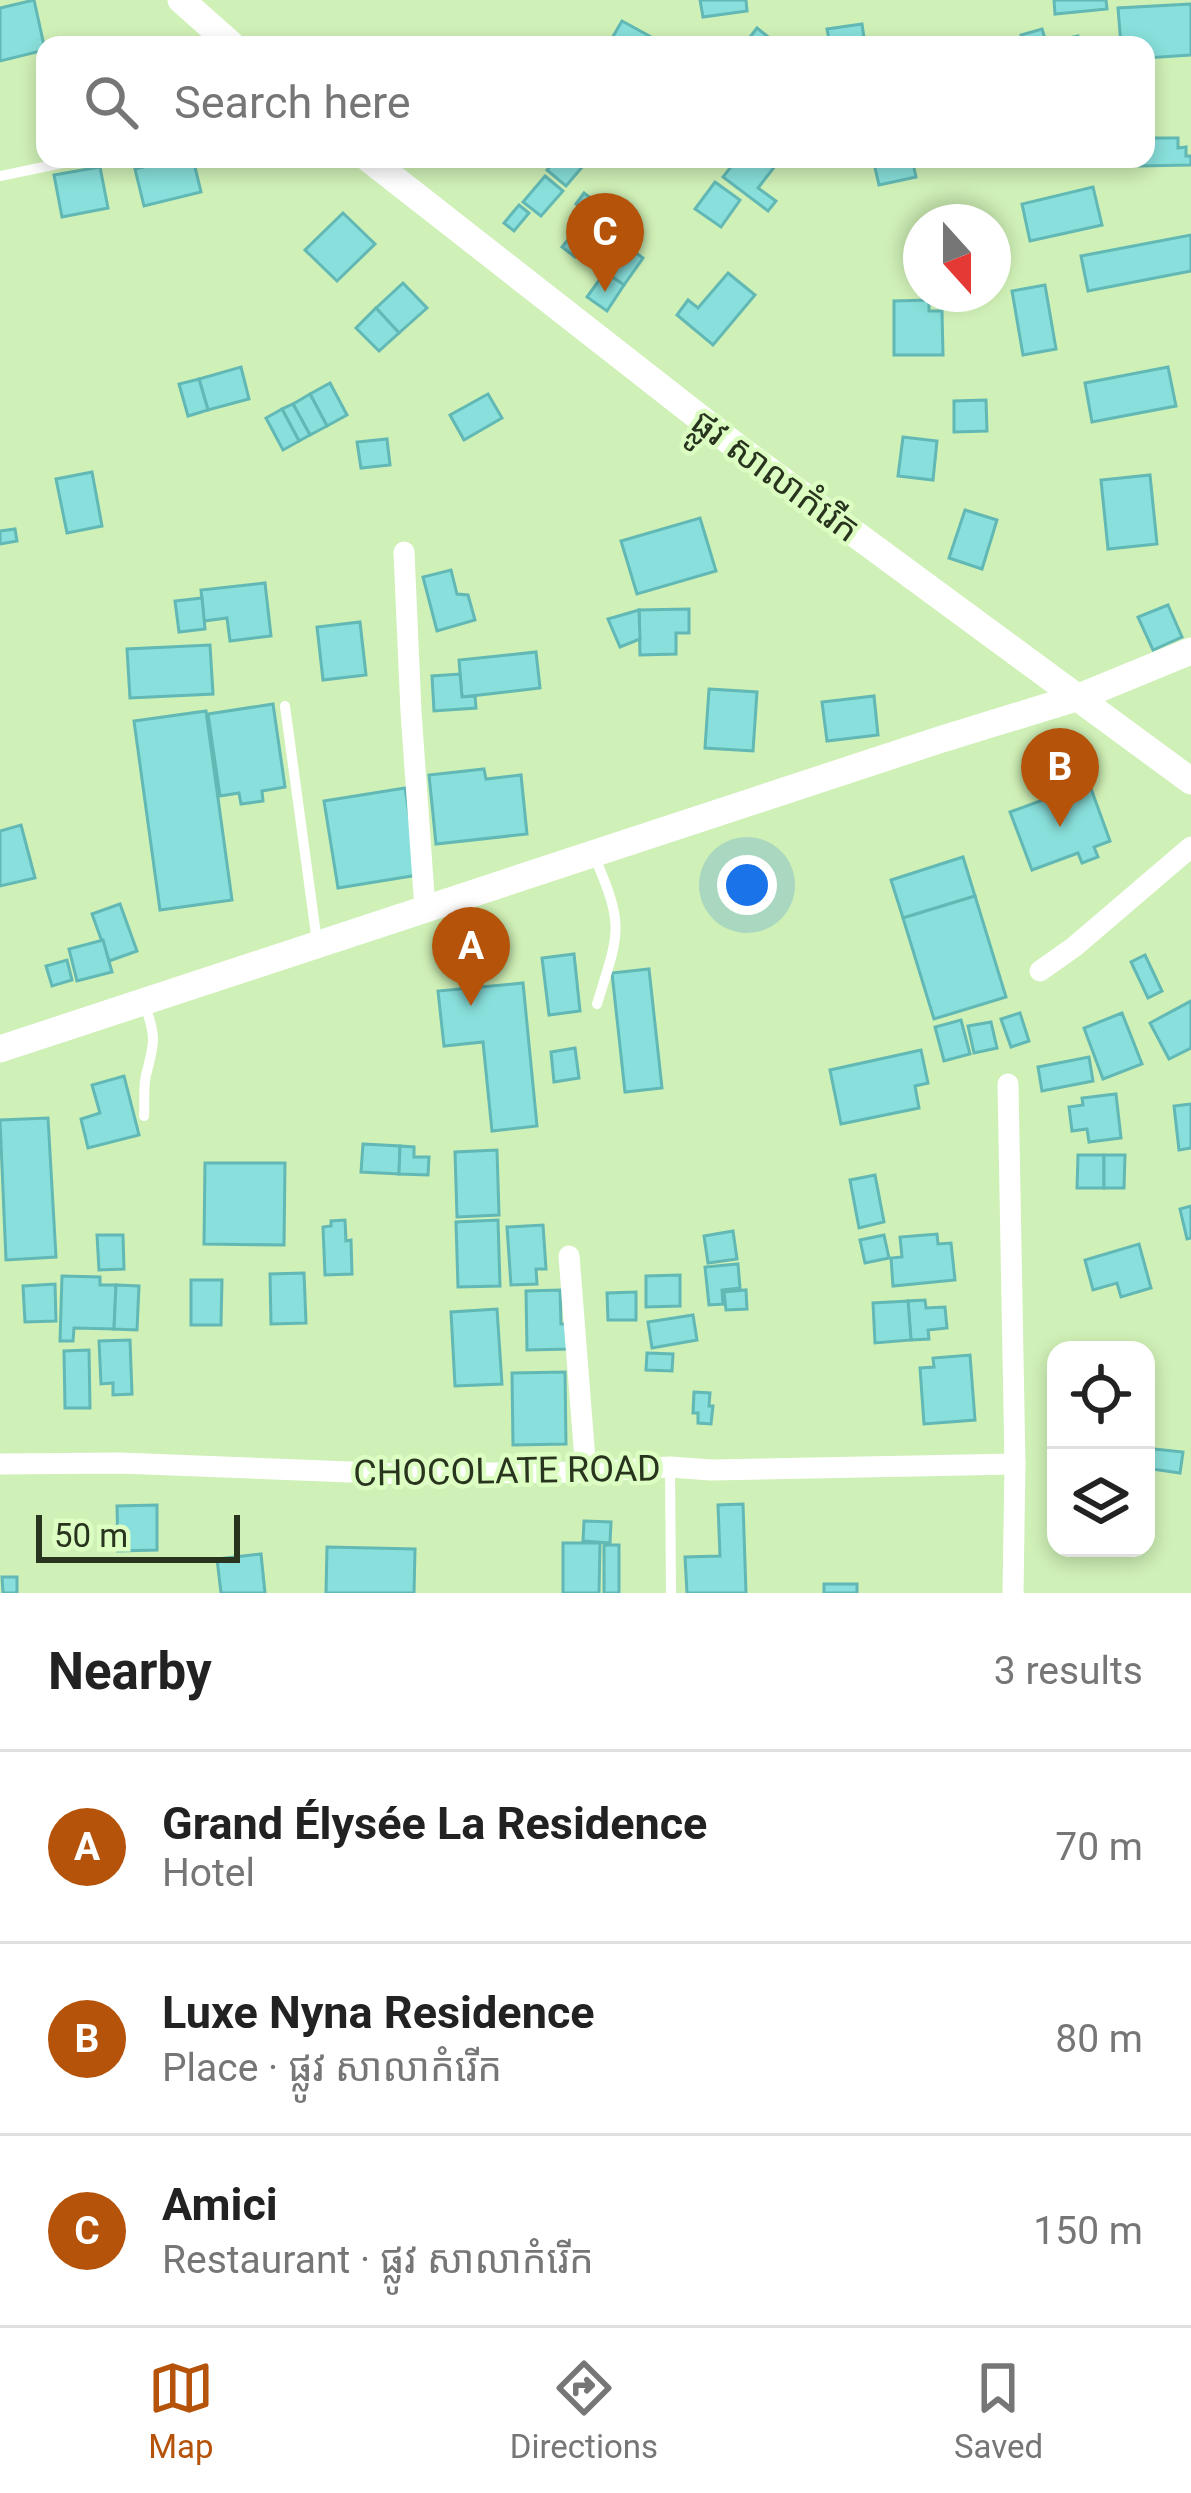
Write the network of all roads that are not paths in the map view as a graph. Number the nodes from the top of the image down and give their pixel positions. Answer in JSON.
{"nodes":[{"id":1,"x":181,"y":0,"type":"edge"},
{"id":2,"x":222,"y":36,"type":"edge"},
{"id":3,"x":39,"y":168,"type":"edge"},
{"id":4,"x":380,"y":168,"type":"edge"},
{"id":5,"x":0,"y":176,"type":"edge"},
{"id":6,"x":404,"y":552,"type":"dead end"},
{"id":7,"x":1191,"y":650,"type":"edge"},
{"id":8,"x":1079,"y":697,"type":"junction"},
{"id":9,"x":285,"y":706,"type":"dead end"},
{"id":10,"x":1191,"y":781,"type":"edge"},
{"id":11,"x":1191,"y":847,"type":"edge"},
{"id":12,"x":594,"y":855,"type":"junction"},
{"id":13,"x":425,"y":910,"type":"junction"},
{"id":14,"x":318,"y":945,"type":"junction"},
{"id":15,"x":1040,"y":970,"type":"dead end"},
{"id":16,"x":144,"y":1003,"type":"junction"},
{"id":17,"x":597,"y":1004,"type":"dead end"},
{"id":18,"x":0,"y":1049,"type":"edge"},
{"id":19,"x":1008,"y":1084,"type":"dead end"},
{"id":20,"x":144,"y":1116,"type":"dead end"},
{"id":21,"x":569,"y":1256,"type":"dead end"},
{"id":22,"x":0,"y":1464,"type":"edge"},
{"id":23,"x":1015,"y":1464,"type":"junction"},
{"id":24,"x":670,"y":1467,"type":"junction"},
{"id":25,"x":586,"y":1472,"type":"junction"},
{"id":26,"x":671,"y":1593,"type":"edge"},
{"id":27,"x":1012,"y":1593,"type":"edge"}],
"edges":[{"from":1,"to":2,"type":"street"},
{"from":3,"to":5,"type":"lane"},
{"from":4,"to":8,"type":"street","name":"ផ្លូវ សាលាកំរើក"},
{"from":6,"to":13,"type":"street"},
{"from":7,"to":8,"type":"street"},
{"from":8,"to":10,"type":"street","name":"ផ្លូវ សាលាកំរើក"},
{"from":8,"to":12,"type":"street"},
{"from":9,"to":14,"type":"lane"},
{"from":11,"to":15,"type":"street"},
{"from":12,"to":13,"type":"street"},
{"from":12,"to":17,"type":"lane"},
{"from":13,"to":14,"type":"street"},
{"from":14,"to":16,"type":"street"},
{"from":16,"to":18,"type":"street"},
{"from":16,"to":20,"type":"lane"},
{"from":19,"to":23,"type":"street"},
{"from":21,"to":25,"type":"street"},
{"from":22,"to":25,"type":"street","name":"CHOCOLATE ROAD"},
{"from":23,"to":24,"type":"street","name":"CHOCOLATE ROAD"},
{"from":23,"to":27,"type":"street"},
{"from":24,"to":25,"type":"street","name":"CHOCOLATE ROAD"},
{"from":24,"to":26,"type":"lane"}]}
